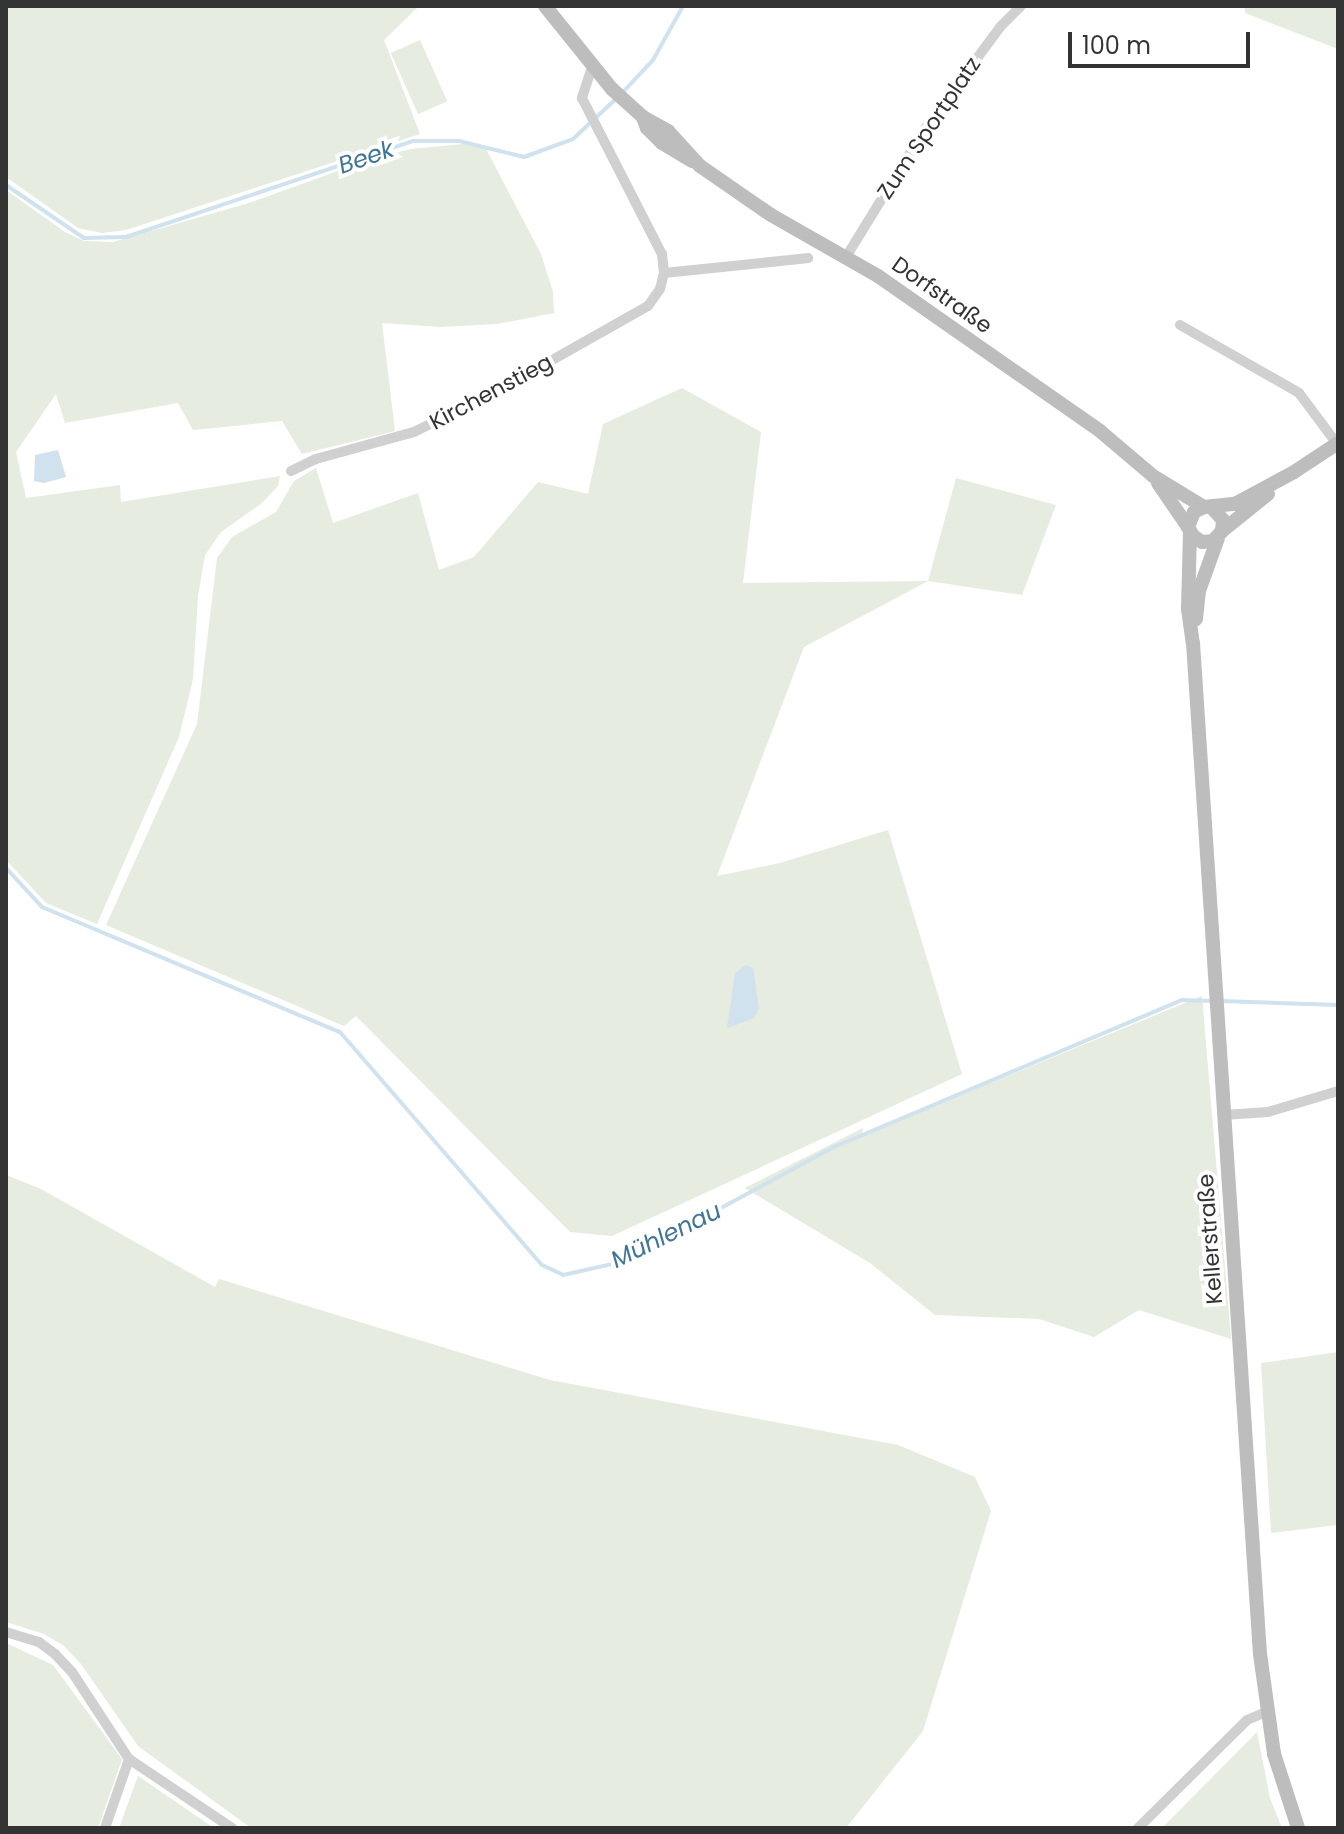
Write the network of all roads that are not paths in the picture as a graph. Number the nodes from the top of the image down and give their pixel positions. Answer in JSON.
{"nodes":[{"id":1,"x":545,"y":6,"type":"edge"},
{"id":2,"x":1021,"y":6,"type":"edge"},
{"id":3,"x":592,"y":67,"type":"junction"},
{"id":4,"x":846,"y":257,"type":"junction"},
{"id":5,"x":808,"y":258,"type":"dead end"},
{"id":6,"x":664,"y":273,"type":"junction"},
{"id":7,"x":1180,"y":325,"type":"dead end"},
{"id":8,"x":1337,"y":443,"type":"edge"},
{"id":9,"x":291,"y":471,"type":"dead end"},
{"id":10,"x":1294,"y":472,"type":"junction"},
{"id":11,"x":1153,"y":476,"type":"junction"},
{"id":12,"x":1208,"y":508,"type":"junction"},
{"id":13,"x":1189,"y":530,"type":"junction"},
{"id":14,"x":1220,"y":535,"type":"junction"},
{"id":15,"x":1193,"y":643,"type":"junction"},
{"id":16,"x":1338,"y":1091,"type":"edge"},
{"id":17,"x":1224,"y":1115,"type":"junction"},
{"id":18,"x":6,"y":1632,"type":"edge"},
{"id":19,"x":1266,"y":1712,"type":"junction"},
{"id":20,"x":129,"y":1759,"type":"junction"},
{"id":21,"x":105,"y":1828,"type":"edge"},
{"id":22,"x":232,"y":1828,"type":"edge"},
{"id":23,"x":1138,"y":1828,"type":"edge"},
{"id":24,"x":1298,"y":1828,"type":"edge"}],
"edges":[{"from":1,"to":3,"type":"main road","name":"Dorfstraße"},
{"from":2,"to":4,"type":"street","name":"Zum Sportplatz"},
{"from":3,"to":4,"type":"main road","name":"Dorfstraße"},
{"from":3,"to":6,"type":"street"},
{"from":4,"to":11,"type":"main road","name":"Dorfstraße"},
{"from":5,"to":6,"type":"street"},
{"from":6,"to":9,"type":"street","name":"Kirchenstieg"},
{"from":7,"to":8,"type":"street"},
{"from":8,"to":10,"type":"main road"},
{"from":10,"to":12,"type":"main road"},
{"from":10,"to":14,"type":"main road"},
{"from":11,"to":12,"type":"main road","name":"Dorfstraße"},
{"from":11,"to":13,"type":"main road","name":"Dorfstraße"},
{"from":12,"to":13,"type":"main road"},
{"from":12,"to":14,"type":"main road"},
{"from":13,"to":14,"type":"main road"},
{"from":13,"to":15,"type":"main road","name":"Kellerstraße"},
{"from":14,"to":15,"type":"main road","name":"Kellerstraße"},
{"from":15,"to":17,"type":"main road","name":"Kellerstraße"},
{"from":16,"to":17,"type":"street"},
{"from":17,"to":19,"type":"main road","name":"Kellerstraße"},
{"from":18,"to":20,"type":"street"},
{"from":19,"to":23,"type":"street"},
{"from":19,"to":24,"type":"main road","name":"Kellerstraße"},
{"from":20,"to":21,"type":"street"},
{"from":20,"to":22,"type":"street"}]}
